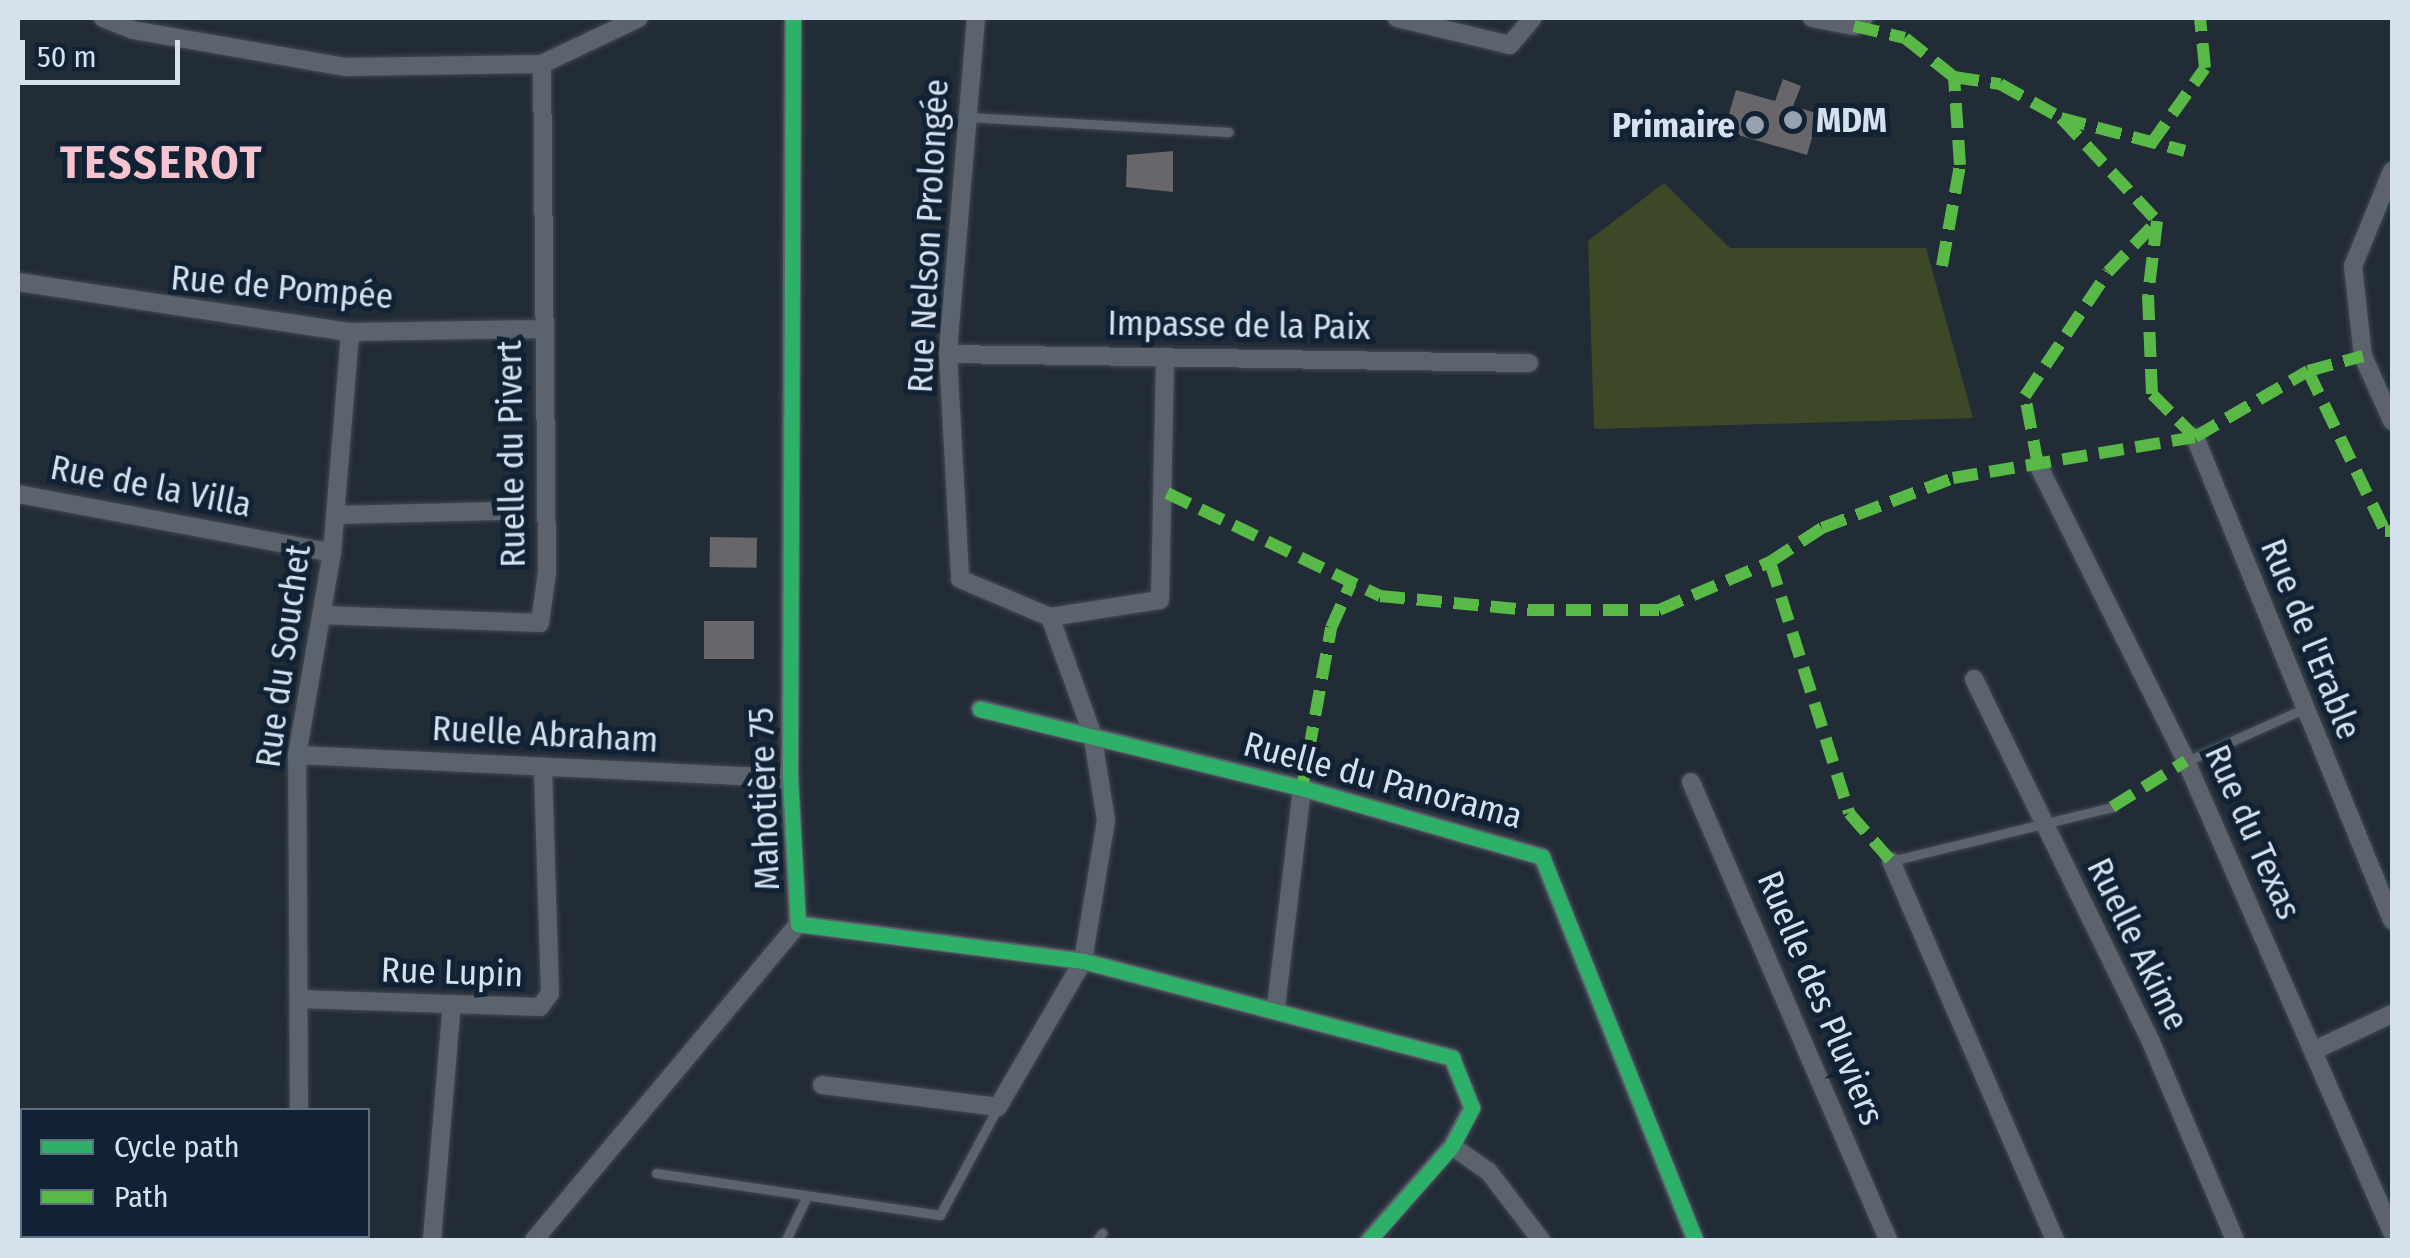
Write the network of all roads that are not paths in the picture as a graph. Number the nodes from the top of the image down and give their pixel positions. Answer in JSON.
{"nodes":[{"id":1,"x":103,"y":18,"type":"edge"},
{"id":2,"x":639,"y":18,"type":"edge"},
{"id":3,"x":793,"y":18,"type":"edge"},
{"id":4,"x":976,"y":18,"type":"edge"},
{"id":5,"x":1398,"y":18,"type":"edge"},
{"id":6,"x":1812,"y":18,"type":"edge"},
{"id":7,"x":1864,"y":18,"type":"edge"},
{"id":8,"x":1527,"y":19,"type":"edge"},
{"id":9,"x":542,"y":64,"type":"junction"},
{"id":10,"x":966,"y":116,"type":"junction"},
{"id":11,"x":1229,"y":132,"type":"dead end"},
{"id":12,"x":2392,"y":171,"type":"edge"},
{"id":13,"x":18,"y":282,"type":"edge"},
{"id":14,"x":542,"y":329,"type":"junction"},
{"id":15,"x":350,"y":332,"type":"junction"},
{"id":16,"x":948,"y":354,"type":"junction"},
{"id":17,"x":1165,"y":356,"type":"junction"},
{"id":18,"x":1529,"y":363,"type":"dead end"},
{"id":19,"x":2392,"y":421,"type":"edge"},
{"id":20,"x":2195,"y":437,"type":"dead end"},
{"id":21,"x":2038,"y":465,"type":"dead end"},
{"id":22,"x":18,"y":494,"type":"edge"},
{"id":23,"x":500,"y":512,"type":"dead end"},
{"id":24,"x":335,"y":515,"type":"junction"},
{"id":25,"x":332,"y":553,"type":"junction"},
{"id":26,"x":321,"y":615,"type":"junction"},
{"id":27,"x":1050,"y":617,"type":"junction"},
{"id":28,"x":1974,"y":680,"type":"dead end"},
{"id":29,"x":980,"y":709,"type":"dead end"},
{"id":30,"x":2303,"y":709,"type":"junction"},
{"id":31,"x":1092,"y":733,"type":"junction"},
{"id":32,"x":296,"y":755,"type":"junction"},
{"id":33,"x":2186,"y":761,"type":"junction"},
{"id":34,"x":544,"y":767,"type":"junction"},
{"id":35,"x":790,"y":778,"type":"junction"},
{"id":36,"x":1691,"y":782,"type":"dead end"},
{"id":37,"x":1302,"y":788,"type":"junction"},
{"id":38,"x":2112,"y":807,"type":"dead end"},
{"id":39,"x":2044,"y":824,"type":"junction"},
{"id":40,"x":1891,"y":861,"type":"joint"},
{"id":41,"x":2392,"y":920,"type":"edge"},
{"id":42,"x":798,"y":924,"type":"junction"},
{"id":43,"x":1083,"y":961,"type":"junction"},
{"id":44,"x":299,"y":999,"type":"junction"},
{"id":45,"x":452,"y":1004,"type":"junction"},
{"id":46,"x":1276,"y":1007,"type":"junction"},
{"id":47,"x":2392,"y":1014,"type":"edge"},
{"id":48,"x":2315,"y":1050,"type":"junction"},
{"id":49,"x":822,"y":1085,"type":"dead end"},
{"id":50,"x":998,"y":1107,"type":"junction"},
{"id":51,"x":298,"y":1108,"type":"edge"},
{"id":52,"x":1452,"y":1146,"type":"junction"},
{"id":53,"x":656,"y":1173,"type":"dead end"},
{"id":54,"x":807,"y":1196,"type":"junction"},
{"id":55,"x":2392,"y":1232,"type":"edge"},
{"id":56,"x":1880,"y":1238,"type":"edge"},
{"id":57,"x":432,"y":1240,"type":"edge"},
{"id":58,"x":534,"y":1240,"type":"edge"},
{"id":59,"x":786,"y":1240,"type":"edge"},
{"id":60,"x":1370,"y":1240,"type":"edge"},
{"id":61,"x":1541,"y":1240,"type":"edge"},
{"id":62,"x":1695,"y":1240,"type":"edge"},
{"id":63,"x":2055,"y":1240,"type":"edge"},
{"id":64,"x":2235,"y":1240,"type":"edge"}],
"edges":[{"from":1,"to":9,"type":"street"},
{"from":2,"to":9,"type":"street"},
{"from":3,"to":35,"type":"street","name":"Mahotière 75"},
{"from":4,"to":10,"type":"street","name":"Rue Nelson Prolongée"},
{"from":5,"to":8,"type":"street"},
{"from":6,"to":7,"type":"street"},
{"from":9,"to":14,"type":"street","name":"Ruelle du Pivert"},
{"from":10,"to":11,"type":"lane"},
{"from":10,"to":16,"type":"street","name":"Rue Nelson Prolongée"},
{"from":12,"to":19,"type":"street"},
{"from":13,"to":15,"type":"street","name":"Rue de Pompée"},
{"from":14,"to":15,"type":"street","name":"Rue de Pompée"},
{"from":14,"to":26,"type":"street","name":"Ruelle du Pivert"},
{"from":15,"to":24,"type":"street","name":"Rue du Souchet"},
{"from":16,"to":17,"type":"street","name":"Impasse de la Paix"},
{"from":16,"to":27,"type":"street","name":"Rue Nelson Prolongée"},
{"from":17,"to":18,"type":"street","name":"Impasse de la Paix"},
{"from":17,"to":27,"type":"street"},
{"from":20,"to":30,"type":"street","name":"Rue de l'Erable"},
{"from":21,"to":33,"type":"street","name":"Rue du Texas"},
{"from":22,"to":25,"type":"street","name":"Rue de la Villa"},
{"from":23,"to":24,"type":"street"},
{"from":24,"to":25,"type":"street","name":"Rue du Souchet"},
{"from":25,"to":26,"type":"street","name":"Rue du Souchet"},
{"from":26,"to":32,"type":"street","name":"Rue du Souchet"},
{"from":27,"to":31,"type":"street"},
{"from":28,"to":39,"type":"street","name":"Ruelle Akime"},
{"from":29,"to":31,"type":"street","name":"Ruelle du Panorama"},
{"from":30,"to":33,"type":"lane"},
{"from":30,"to":41,"type":"street","name":"Rue de l'Erable"},
{"from":31,"to":37,"type":"street","name":"Ruelle du Panorama"},
{"from":31,"to":43,"type":"street"},
{"from":32,"to":34,"type":"street","name":"Ruelle Abraham"},
{"from":32,"to":44,"type":"street","name":"Rue du Souchet"},
{"from":33,"to":48,"type":"street","name":"Rue du Texas"},
{"from":34,"to":35,"type":"street","name":"Ruelle Abraham"},
{"from":34,"to":45,"type":"street","name":"Rue Lupin"},
{"from":35,"to":42,"type":"street","name":"Mahotière 75"},
{"from":36,"to":56,"type":"street","name":"Ruelle des Pluviers"},
{"from":37,"to":46,"type":"street"},
{"from":37,"to":62,"type":"street","name":"Ruelle du Panorama"},
{"from":38,"to":39,"type":"lane"},
{"from":39,"to":40,"type":"lane"},
{"from":39,"to":64,"type":"street","name":"Ruelle Akime"},
{"from":40,"to":63,"type":"street"},
{"from":42,"to":43,"type":"street","name":"Mahotière 75"},
{"from":42,"to":58,"type":"street"},
{"from":43,"to":46,"type":"street","name":"Mahotière 75"},
{"from":43,"to":50,"type":"street"},
{"from":44,"to":45,"type":"street","name":"Rue Lupin"},
{"from":44,"to":51,"type":"street","name":"Rue du Souchet"},
{"from":45,"to":57,"type":"street"},
{"from":46,"to":52,"type":"street","name":"Mahotière 75"},
{"from":47,"to":48,"type":"street"},
{"from":48,"to":55,"type":"street","name":"Rue du Texas"},
{"from":49,"to":50,"type":"street"},
{"from":50,"to":54,"type":"lane"},
{"from":52,"to":60,"type":"street","name":"Mahotière 75"},
{"from":52,"to":61,"type":"street"},
{"from":53,"to":54,"type":"lane"},
{"from":54,"to":59,"type":"lane"}]}
